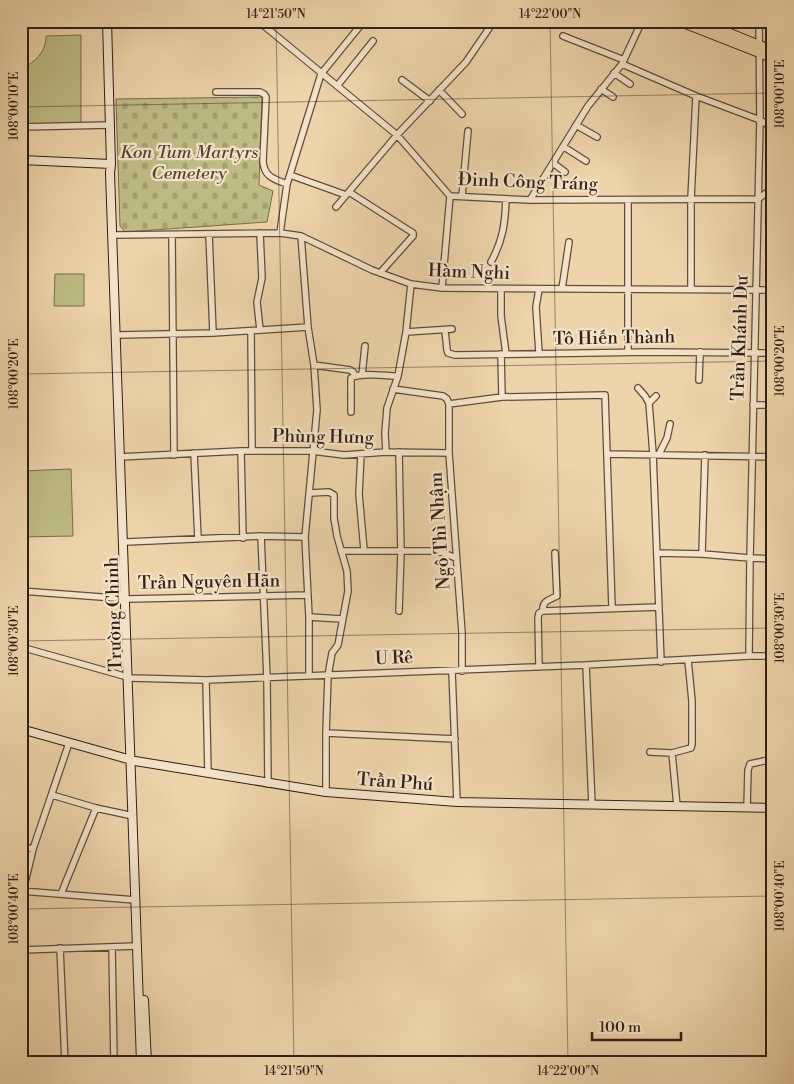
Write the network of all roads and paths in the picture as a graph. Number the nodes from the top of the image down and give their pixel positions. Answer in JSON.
{"nodes":[{"id":1,"x":107,"y":21,"type":"edge"},
{"id":2,"x":256,"y":21,"type":"edge"},
{"id":3,"x":364,"y":21,"type":"edge"},
{"id":4,"x":494,"y":21,"type":"edge"},
{"id":5,"x":642,"y":21,"type":"edge"},
{"id":6,"x":679,"y":21,"type":"edge"},
{"id":7,"x":699,"y":21,"type":"edge"},
{"id":8,"x":759,"y":21,"type":"edge"},
{"id":9,"x":264,"y":23,"type":"edge"},
{"id":10,"x":563,"y":36,"type":"dead end"},
{"id":11,"x":372,"y":42,"type":"dead end"},
{"id":12,"x":759,"y":49,"type":"junction"},
{"id":13,"x":773,"y":51,"type":"edge"},
{"id":14,"x":773,"y":58,"type":"edge"},
{"id":15,"x":623,"y":62,"type":"junction"},
{"id":16,"x":614,"y":73,"type":"junction"},
{"id":17,"x":321,"y":74,"type":"junction"},
{"id":18,"x":402,"y":80,"type":"dead end"},
{"id":19,"x":630,"y":84,"type":"dead end"},
{"id":20,"x":337,"y":86,"type":"junction"},
{"id":21,"x":601,"y":89,"type":"junction"},
{"id":22,"x":439,"y":90,"type":"junction"},
{"id":23,"x":216,"y":92,"type":"dead end"},
{"id":24,"x":696,"y":96,"type":"junction"},
{"id":25,"x":613,"y":97,"type":"dead end"},
{"id":26,"x":430,"y":101,"type":"junction"},
{"id":27,"x":462,"y":114,"type":"dead end"},
{"id":28,"x":760,"y":120,"type":"junction"},
{"id":29,"x":576,"y":125,"type":"junction"},
{"id":30,"x":110,"y":126,"type":"junction"},
{"id":31,"x":21,"y":127,"type":"edge"},
{"id":32,"x":773,"y":128,"type":"edge"},
{"id":33,"x":468,"y":131,"type":"dead end"},
{"id":34,"x":397,"y":136,"type":"junction"},
{"id":35,"x":597,"y":137,"type":"dead end"},
{"id":36,"x":564,"y":147,"type":"junction"},
{"id":37,"x":21,"y":160,"type":"edge"},
{"id":38,"x":586,"y":161,"type":"dead end"},
{"id":39,"x":553,"y":163,"type":"junction"},
{"id":40,"x":111,"y":164,"type":"junction"},
{"id":41,"x":565,"y":172,"type":"dead end"},
{"id":42,"x":290,"y":175,"type":"junction"},
{"id":43,"x":287,"y":184,"type":"junction"},
{"id":44,"x":773,"y":188,"type":"edge"},
{"id":45,"x":347,"y":193,"type":"junction"},
{"id":46,"x":450,"y":196,"type":"junction"},
{"id":47,"x":462,"y":196,"type":"junction"},
{"id":48,"x":506,"y":199,"type":"junction"},
{"id":49,"x":758,"y":199,"type":"junction"},
{"id":50,"x":530,"y":200,"type":"junction"},
{"id":51,"x":628,"y":200,"type":"junction"},
{"id":52,"x":691,"y":200,"type":"junction"},
{"id":53,"x":336,"y":207,"type":"dead end"},
{"id":54,"x":260,"y":233,"type":"junction"},
{"id":55,"x":280,"y":233,"type":"junction"},
{"id":56,"x":209,"y":234,"type":"junction"},
{"id":57,"x":116,"y":235,"type":"junction"},
{"id":58,"x":172,"y":235,"type":"junction"},
{"id":59,"x":301,"y":236,"type":"junction"},
{"id":60,"x":569,"y":242,"type":"dead end"},
{"id":61,"x":491,"y":262,"type":"dead end"},
{"id":62,"x":380,"y":273,"type":"junction"},
{"id":63,"x":411,"y":284,"type":"junction"},
{"id":64,"x":442,"y":288,"type":"junction"},
{"id":65,"x":501,"y":289,"type":"junction"},
{"id":66,"x":539,"y":289,"type":"junction"},
{"id":67,"x":562,"y":289,"type":"junction"},
{"id":68,"x":628,"y":289,"type":"junction"},
{"id":69,"x":691,"y":289,"type":"junction"},
{"id":70,"x":756,"y":290,"type":"junction"},
{"id":71,"x":773,"y":290,"type":"edge"},
{"id":72,"x":308,"y":326,"type":"junction"},
{"id":73,"x":260,"y":330,"type":"junction"},
{"id":74,"x":251,"y":331,"type":"junction"},
{"id":75,"x":406,"y":332,"type":"junction"},
{"id":76,"x":213,"y":333,"type":"junction"},
{"id":77,"x":173,"y":334,"type":"junction"},
{"id":78,"x":120,"y":335,"type":"junction"},
{"id":79,"x":365,"y":346,"type":"dead end"},
{"id":80,"x":628,"y":352,"type":"junction"},
{"id":81,"x":700,"y":352,"type":"junction"},
{"id":82,"x":755,"y":352,"type":"junction"},
{"id":83,"x":773,"y":352,"type":"edge"},
{"id":84,"x":539,"y":353,"type":"junction"},
{"id":85,"x":504,"y":354,"type":"junction"},
{"id":86,"x":314,"y":365,"type":"junction"},
{"id":87,"x":362,"y":375,"type":"junction"},
{"id":88,"x":355,"y":376,"type":"junction"},
{"id":89,"x":398,"y":376,"type":"junction"},
{"id":90,"x":699,"y":380,"type":"dead end"},
{"id":91,"x":638,"y":388,"type":"dead end"},
{"id":92,"x":393,"y":389,"type":"junction"},
{"id":93,"x":656,"y":396,"type":"dead end"},
{"id":94,"x":502,"y":397,"type":"junction"},
{"id":95,"x":649,"y":403,"type":"junction"},
{"id":96,"x":449,"y":404,"type":"junction"},
{"id":97,"x":753,"y":405,"type":"junction"},
{"id":98,"x":773,"y":405,"type":"edge"},
{"id":99,"x":351,"y":412,"type":"dead end"},
{"id":100,"x":670,"y":424,"type":"dead end"},
{"id":101,"x":241,"y":450,"type":"junction"},
{"id":102,"x":252,"y":450,"type":"junction"},
{"id":103,"x":312,"y":451,"type":"junction"},
{"id":104,"x":386,"y":452,"type":"junction"},
{"id":105,"x":399,"y":452,"type":"junction"},
{"id":106,"x":194,"y":453,"type":"junction"},
{"id":107,"x":449,"y":453,"type":"junction"},
{"id":108,"x":361,"y":454,"type":"junction"},
{"id":109,"x":607,"y":454,"type":"junction"},
{"id":110,"x":656,"y":454,"type":"junction"},
{"id":111,"x":174,"y":455,"type":"junction"},
{"id":112,"x":705,"y":455,"type":"junction"},
{"id":113,"x":752,"y":456,"type":"junction"},
{"id":114,"x":121,"y":457,"type":"junction"},
{"id":115,"x":773,"y":457,"type":"edge"},
{"id":116,"x":310,"y":493,"type":"junction"},
{"id":117,"x":261,"y":536,"type":"junction"},
{"id":118,"x":305,"y":537,"type":"junction"},
{"id":119,"x":243,"y":538,"type":"junction"},
{"id":120,"x":198,"y":539,"type":"junction"},
{"id":121,"x":126,"y":542,"type":"junction"},
{"id":122,"x":364,"y":550,"type":"junction"},
{"id":123,"x":341,"y":551,"type":"junction"},
{"id":124,"x":401,"y":552,"type":"junction"},
{"id":125,"x":555,"y":553,"type":"dead end"},
{"id":126,"x":657,"y":553,"type":"junction"},
{"id":127,"x":702,"y":554,"type":"junction"},
{"id":128,"x":456,"y":558,"type":"junction"},
{"id":129,"x":750,"y":558,"type":"junction"},
{"id":130,"x":773,"y":559,"type":"edge"},
{"id":131,"x":21,"y":592,"type":"edge"},
{"id":132,"x":263,"y":595,"type":"junction"},
{"id":133,"x":307,"y":595,"type":"junction"},
{"id":134,"x":126,"y":598,"type":"junction"},
{"id":135,"x":612,"y":607,"type":"junction"},
{"id":136,"x":659,"y":607,"type":"junction"},
{"id":137,"x":399,"y":611,"type":"dead end"},
{"id":138,"x":543,"y":611,"type":"junction"},
{"id":139,"x":309,"y":617,"type":"junction"},
{"id":140,"x":342,"y":619,"type":"junction"},
{"id":141,"x":21,"y":648,"type":"edge"},
{"id":142,"x":749,"y":656,"type":"junction"},
{"id":143,"x":773,"y":656,"type":"edge"},
{"id":144,"x":688,"y":660,"type":"junction"},
{"id":145,"x":661,"y":662,"type":"junction"},
{"id":146,"x":586,"y":665,"type":"junction"},
{"id":147,"x":539,"y":667,"type":"junction"},
{"id":148,"x":452,"y":671,"type":"junction"},
{"id":149,"x":462,"y":671,"type":"junction"},
{"id":150,"x":309,"y":676,"type":"junction"},
{"id":151,"x":328,"y":676,"type":"junction"},
{"id":152,"x":129,"y":678,"type":"junction"},
{"id":153,"x":266,"y":678,"type":"junction"},
{"id":154,"x":206,"y":680,"type":"junction"},
{"id":155,"x":21,"y":729,"type":"edge"},
{"id":156,"x":326,"y":733,"type":"junction"},
{"id":157,"x":455,"y":740,"type":"junction"},
{"id":158,"x":69,"y":743,"type":"junction"},
{"id":159,"x":650,"y":752,"type":"dead end"},
{"id":160,"x":672,"y":753,"type":"junction"},
{"id":161,"x":773,"y":759,"type":"edge"},
{"id":162,"x":132,"y":760,"type":"junction"},
{"id":163,"x":208,"y":773,"type":"junction"},
{"id":164,"x":268,"y":784,"type":"junction"},
{"id":165,"x":326,"y":792,"type":"junction"},
{"id":166,"x":52,"y":795,"type":"junction"},
{"id":167,"x":457,"y":802,"type":"junction"},
{"id":168,"x":592,"y":805,"type":"junction"},
{"id":169,"x":676,"y":806,"type":"junction"},
{"id":170,"x":96,"y":808,"type":"junction"},
{"id":171,"x":747,"y":808,"type":"junction"},
{"id":172,"x":773,"y":808,"type":"edge"},
{"id":173,"x":133,"y":816,"type":"junction"},
{"id":174,"x":21,"y":847,"type":"edge"},
{"id":175,"x":33,"y":849,"type":"junction"},
{"id":176,"x":22,"y":891,"type":"edge"},
{"id":177,"x":61,"y":894,"type":"junction"},
{"id":178,"x":135,"y":900,"type":"junction"},
{"id":179,"x":137,"y":946,"type":"junction"},
{"id":180,"x":112,"y":947,"type":"junction"},
{"id":181,"x":60,"y":948,"type":"junction"},
{"id":182,"x":21,"y":950,"type":"edge"},
{"id":183,"x":65,"y":1063,"type":"edge"},
{"id":184,"x":114,"y":1063,"type":"edge"},
{"id":185,"x":140,"y":1063,"type":"edge"},
{"id":186,"x":147,"y":1063,"type":"edge"}],
"edges":[{"from":1,"to":30,"type":"street","name":"Trường Chinh"},
{"from":2,"to":9,"type":"street","name":"Đinh Công Tráng"},
{"from":3,"to":17,"type":"street"},
{"from":4,"to":22,"type":"street"},
{"from":5,"to":15,"type":"street"},
{"from":6,"to":12,"type":"main road"},
{"from":7,"to":12,"type":"main road"},
{"from":8,"to":12,"type":"street","name":"Trần Khánh Dư"},
{"from":9,"to":17,"type":"street","name":"Đinh Công Tráng"},
{"from":10,"to":15,"type":"street"},
{"from":11,"to":20,"type":"street"},
{"from":12,"to":13,"type":"main road"},
{"from":12,"to":14,"type":"main road"},
{"from":12,"to":28,"type":"street","name":"Trần Khánh Dư"},
{"from":15,"to":16,"type":"street"},
{"from":15,"to":24,"type":"street"},
{"from":16,"to":19,"type":"street"},
{"from":16,"to":21,"type":"street"},
{"from":17,"to":20,"type":"street","name":"Đinh Công Tráng"},
{"from":17,"to":42,"type":"street"},
{"from":18,"to":26,"type":"street"},
{"from":20,"to":34,"type":"street","name":"Đinh Công Tráng"},
{"from":21,"to":25,"type":"street"},
{"from":21,"to":29,"type":"street"},
{"from":22,"to":26,"type":"street"},
{"from":22,"to":27,"type":"street"},
{"from":23,"to":43,"type":"street"},
{"from":24,"to":28,"type":"street"},
{"from":24,"to":52,"type":"street"},
{"from":26,"to":34,"type":"street"},
{"from":28,"to":32,"type":"street"},
{"from":28,"to":49,"type":"street","name":"Trần Khánh Dư"},
{"from":29,"to":35,"type":"street"},
{"from":29,"to":36,"type":"street"},
{"from":30,"to":31,"type":"street"},
{"from":30,"to":40,"type":"street","name":"Trường Chinh"},
{"from":33,"to":47,"type":"street"},
{"from":34,"to":45,"type":"street"},
{"from":34,"to":46,"type":"street","name":"Đinh Công Tráng"},
{"from":36,"to":38,"type":"street"},
{"from":36,"to":39,"type":"street"},
{"from":37,"to":40,"type":"street"},
{"from":39,"to":41,"type":"street"},
{"from":39,"to":50,"type":"street"},
{"from":40,"to":57,"type":"street","name":"Trường Chinh"},
{"from":40,"to":114,"type":"street","name":"Trường Chinh"},
{"from":42,"to":43,"type":"street"},
{"from":42,"to":45,"type":"street"},
{"from":43,"to":55,"type":"street"},
{"from":44,"to":49,"type":"street"},
{"from":45,"to":53,"type":"street"},
{"from":45,"to":62,"type":"street"},
{"from":46,"to":47,"type":"street","name":"Đinh Công Tráng"},
{"from":46,"to":64,"type":"street"},
{"from":47,"to":48,"type":"street","name":"Đinh Công Tráng"},
{"from":48,"to":50,"type":"street","name":"Đinh Công Tráng"},
{"from":48,"to":61,"type":"street"},
{"from":49,"to":52,"type":"street","name":"Đinh Công Tráng"},
{"from":49,"to":70,"type":"street","name":"Trần Khánh Dư"},
{"from":50,"to":51,"type":"street","name":"Đinh Công Tráng"},
{"from":51,"to":52,"type":"street","name":"Đinh Công Tráng"},
{"from":51,"to":68,"type":"street"},
{"from":52,"to":69,"type":"street"},
{"from":54,"to":55,"type":"street","name":"Hàm Nghi"},
{"from":54,"to":56,"type":"street","name":"Hàm Nghi"},
{"from":54,"to":73,"type":"street"},
{"from":55,"to":59,"type":"street","name":"Hàm Nghi"},
{"from":56,"to":58,"type":"street","name":"Hàm Nghi"},
{"from":56,"to":76,"type":"street"},
{"from":57,"to":58,"type":"street","name":"Hàm Nghi"},
{"from":57,"to":78,"type":"street","name":"Trường Chinh"},
{"from":58,"to":77,"type":"street"},
{"from":59,"to":62,"type":"street","name":"Hàm Nghi"},
{"from":59,"to":72,"type":"street"},
{"from":60,"to":67,"type":"street"},
{"from":62,"to":63,"type":"street","name":"Hàm Nghi"},
{"from":63,"to":64,"type":"street","name":"Hàm Nghi"},
{"from":63,"to":75,"type":"street","name":"Phùng Hưng"},
{"from":64,"to":65,"type":"street","name":"Hàm Nghi"},
{"from":65,"to":66,"type":"street","name":"Hàm Nghi"},
{"from":65,"to":85,"type":"street"},
{"from":66,"to":67,"type":"street","name":"Hàm Nghi"},
{"from":66,"to":84,"type":"street"},
{"from":67,"to":68,"type":"street","name":"Hàm Nghi"},
{"from":68,"to":69,"type":"street","name":"Hàm Nghi"},
{"from":68,"to":80,"type":"street"},
{"from":69,"to":70,"type":"street","name":"Hàm Nghi"},
{"from":70,"to":71,"type":"street","name":"Hàm Nghi"},
{"from":70,"to":82,"type":"street","name":"Trần Khánh Dư"},
{"from":72,"to":73,"type":"street"},
{"from":72,"to":86,"type":"street"},
{"from":73,"to":74,"type":"street"},
{"from":74,"to":76,"type":"street"},
{"from":74,"to":102,"type":"street"},
{"from":75,"to":85,"type":"street","name":"Tô Hiến Thành"},
{"from":75,"to":89,"type":"street","name":"Phùng Hưng"},
{"from":76,"to":77,"type":"street"},
{"from":77,"to":78,"type":"street"},
{"from":77,"to":111,"type":"street"},
{"from":78,"to":114,"type":"street","name":"Trường Chinh"},
{"from":79,"to":87,"type":"street"},
{"from":80,"to":81,"type":"street","name":"Tô Hiến Thành"},
{"from":80,"to":84,"type":"street","name":"Tô Hiến Thành"},
{"from":81,"to":82,"type":"street","name":"Tô Hiến Thành"},
{"from":81,"to":90,"type":"street"},
{"from":82,"to":83,"type":"street","name":"Tô Hiến Thành"},
{"from":82,"to":97,"type":"street","name":"Trần Khánh Dư"},
{"from":84,"to":85,"type":"street","name":"Tô Hiến Thành"},
{"from":85,"to":94,"type":"street"},
{"from":86,"to":88,"type":"street"},
{"from":86,"to":103,"type":"street"},
{"from":87,"to":88,"type":"street"},
{"from":87,"to":89,"type":"street"},
{"from":88,"to":99,"type":"street"},
{"from":89,"to":92,"type":"street","name":"Phùng Hưng"},
{"from":91,"to":95,"type":"street"},
{"from":92,"to":96,"type":"street"},
{"from":92,"to":104,"type":"street","name":"Phùng Hưng"},
{"from":93,"to":95,"type":"street"},
{"from":94,"to":96,"type":"street"},
{"from":94,"to":109,"type":"street"},
{"from":95,"to":110,"type":"street"},
{"from":96,"to":107,"type":"street"},
{"from":97,"to":98,"type":"street"},
{"from":97,"to":113,"type":"street","name":"Trần Khánh Dư"},
{"from":100,"to":110,"type":"street"},
{"from":101,"to":102,"type":"street","name":"Phùng Hưng"},
{"from":101,"to":106,"type":"street","name":"Phùng Hưng"},
{"from":101,"to":119,"type":"street"},
{"from":102,"to":103,"type":"street","name":"Phùng Hưng"},
{"from":103,"to":108,"type":"street","name":"Phùng Hưng"},
{"from":103,"to":116,"type":"street"},
{"from":104,"to":105,"type":"street","name":"Ngô Thì Nhậm"},
{"from":104,"to":108,"type":"street","name":"Phùng Hưng"},
{"from":105,"to":107,"type":"street","name":"Ngô Thì Nhậm"},
{"from":105,"to":124,"type":"street"},
{"from":106,"to":111,"type":"street","name":"Phùng Hưng"},
{"from":106,"to":120,"type":"street"},
{"from":107,"to":128,"type":"street","name":"Ngô Thì Nhậm"},
{"from":108,"to":122,"type":"street"},
{"from":109,"to":110,"type":"street"},
{"from":109,"to":135,"type":"street"},
{"from":110,"to":112,"type":"street"},
{"from":110,"to":126,"type":"street"},
{"from":111,"to":114,"type":"street","name":"Phùng Hưng"},
{"from":112,"to":113,"type":"street"},
{"from":112,"to":127,"type":"street"},
{"from":113,"to":115,"type":"street"},
{"from":113,"to":129,"type":"street","name":"Trần Khánh Dư"},
{"from":114,"to":121,"type":"street","name":"Trường Chinh"},
{"from":114,"to":134,"type":"street","name":"Trường Chinh"},
{"from":116,"to":118,"type":"street"},
{"from":116,"to":123,"type":"street"},
{"from":117,"to":118,"type":"street"},
{"from":117,"to":119,"type":"street"},
{"from":117,"to":132,"type":"street"},
{"from":118,"to":133,"type":"street"},
{"from":119,"to":120,"type":"street"},
{"from":120,"to":121,"type":"street"},
{"from":121,"to":134,"type":"street","name":"Trường Chinh"},
{"from":122,"to":123,"type":"street"},
{"from":122,"to":124,"type":"street"},
{"from":123,"to":140,"type":"street"},
{"from":124,"to":128,"type":"street"},
{"from":124,"to":137,"type":"street"},
{"from":125,"to":138,"type":"street"},
{"from":126,"to":127,"type":"street"},
{"from":126,"to":136,"type":"street"},
{"from":127,"to":129,"type":"street"},
{"from":128,"to":149,"type":"street","name":"Ngô Thì Nhậm"},
{"from":129,"to":130,"type":"street"},
{"from":129,"to":142,"type":"street","name":"Trần Khánh Dư"},
{"from":131,"to":134,"type":"street","name":"Trần Nguyên Hãn"},
{"from":132,"to":133,"type":"street","name":"Trần Nguyên Hãn"},
{"from":132,"to":134,"type":"street","name":"Trần Nguyên Hãn"},
{"from":132,"to":153,"type":"street"},
{"from":133,"to":139,"type":"street"},
{"from":134,"to":152,"type":"street","name":"Trường Chinh"},
{"from":135,"to":136,"type":"street"},
{"from":135,"to":138,"type":"street"},
{"from":136,"to":145,"type":"street"},
{"from":138,"to":147,"type":"street"},
{"from":139,"to":140,"type":"street"},
{"from":139,"to":150,"type":"street"},
{"from":140,"to":151,"type":"street"},
{"from":141,"to":152,"type":"street","name":"U Rê"},
{"from":142,"to":143,"type":"street","name":"U Rê"},
{"from":142,"to":144,"type":"street","name":"U Rê"},
{"from":144,"to":145,"type":"street","name":"U Rê"},
{"from":144,"to":160,"type":"street"},
{"from":145,"to":146,"type":"street","name":"U Rê"},
{"from":146,"to":147,"type":"street","name":"U Rê"},
{"from":146,"to":168,"type":"street"},
{"from":147,"to":149,"type":"street","name":"U Rê"},
{"from":148,"to":149,"type":"street","name":"U Rê"},
{"from":148,"to":151,"type":"street","name":"U Rê"},
{"from":148,"to":157,"type":"street"},
{"from":150,"to":151,"type":"street","name":"U Rê"},
{"from":150,"to":153,"type":"street","name":"U Rê"},
{"from":151,"to":156,"type":"street"},
{"from":152,"to":154,"type":"street","name":"U Rê"},
{"from":152,"to":162,"type":"street","name":"Trường Chinh"},
{"from":153,"to":154,"type":"street","name":"U Rê"},
{"from":153,"to":164,"type":"street"},
{"from":154,"to":163,"type":"street"},
{"from":155,"to":158,"type":"street","name":"Trần Phú"},
{"from":156,"to":157,"type":"street"},
{"from":156,"to":165,"type":"street"},
{"from":157,"to":167,"type":"street"},
{"from":158,"to":162,"type":"street","name":"Trần Phú"},
{"from":158,"to":166,"type":"street"},
{"from":159,"to":160,"type":"street"},
{"from":160,"to":169,"type":"street"},
{"from":161,"to":171,"type":"street"},
{"from":162,"to":163,"type":"street","name":"Trần Phú"},
{"from":162,"to":173,"type":"street","name":"Trường Chinh"},
{"from":162,"to":186,"type":"street","name":"Trường Chinh"},
{"from":163,"to":164,"type":"street","name":"Trần Phú"},
{"from":164,"to":165,"type":"street","name":"Trần Phú"},
{"from":165,"to":167,"type":"street","name":"Trần Phú"},
{"from":166,"to":170,"type":"street"},
{"from":166,"to":175,"type":"street"},
{"from":167,"to":168,"type":"street","name":"Trần Phú"},
{"from":168,"to":169,"type":"street","name":"Trần Phú"},
{"from":169,"to":171,"type":"street","name":"Trần Phú"},
{"from":170,"to":173,"type":"street"},
{"from":170,"to":177,"type":"street"},
{"from":171,"to":172,"type":"street","name":"Trần Phú"},
{"from":173,"to":178,"type":"street","name":"Trường Chinh"},
{"from":174,"to":175,"type":"street"},
{"from":175,"to":176,"type":"street"},
{"from":176,"to":177,"type":"street"},
{"from":177,"to":178,"type":"street"},
{"from":178,"to":179,"type":"street","name":"Trường Chinh"},
{"from":179,"to":180,"type":"street"},
{"from":179,"to":185,"type":"street","name":"Trường Chinh"},
{"from":180,"to":181,"type":"street"},
{"from":180,"to":184,"type":"street"},
{"from":181,"to":182,"type":"street"},
{"from":181,"to":183,"type":"street"}]}
